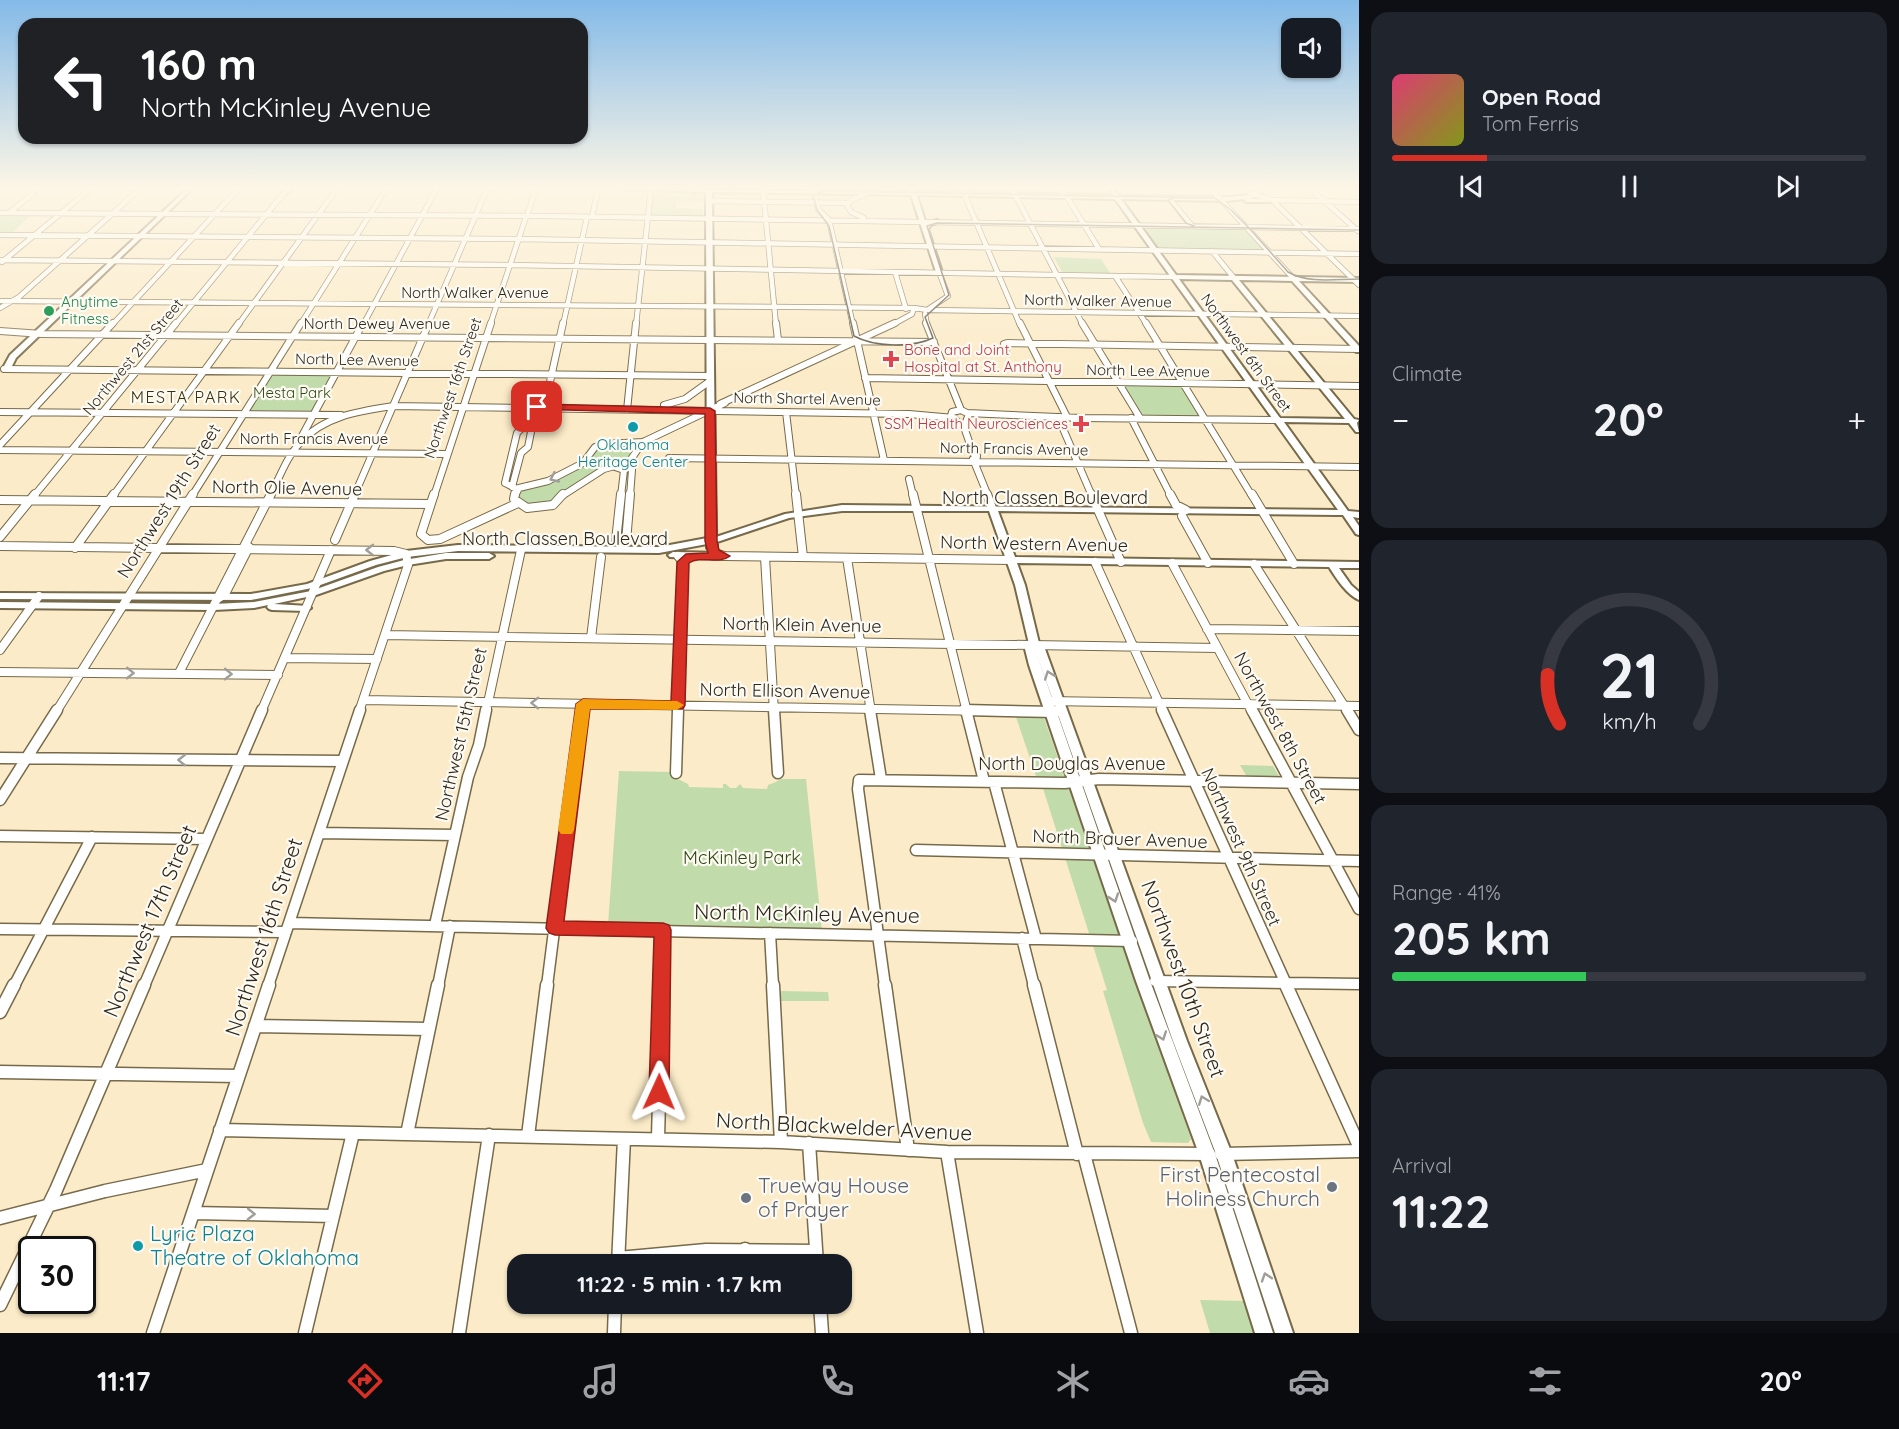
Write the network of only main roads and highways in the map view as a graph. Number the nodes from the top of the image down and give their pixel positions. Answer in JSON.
{"nodes":[{"id":1,"x":124,"y":251,"type":"edge"},
{"id":2,"x":709,"y":251,"type":"edge"},
{"id":3,"x":932,"y":251,"type":"edge"},
{"id":4,"x":1156,"y":251,"type":"edge"},
{"id":5,"x":939,"y":273,"type":"road end"},
{"id":6,"x":1291,"y":276,"type":"junction"},
{"id":7,"x":1175,"y":277,"type":"junction"},
{"id":8,"x":1234,"y":278,"type":"junction"},
{"id":9,"x":1357,"y":282,"type":"edge"},
{"id":10,"x":1358,"y":348,"type":"edge"},
{"id":11,"x":3,"y":368,"type":"edge"},
{"id":12,"x":1278,"y":420,"type":"junction"},
{"id":13,"x":1355,"y":421,"type":"edge"},
{"id":14,"x":1359,"y":430,"type":"edge"},
{"id":15,"x":994,"y":511,"type":"junction"},
{"id":16,"x":1099,"y":512,"type":"junction"},
{"id":17,"x":1184,"y":513,"type":"junction"},
{"id":18,"x":1347,"y":515,"type":"junction"},
{"id":19,"x":1359,"y":515,"type":"edge"},
{"id":20,"x":1359,"y":531,"type":"edge"},
{"id":21,"x":711,"y":544,"type":"junction"},
{"id":22,"x":433,"y":550,"type":"junction"},
{"id":23,"x":394,"y":551,"type":"road end"},
{"id":24,"x":520,"y":553,"type":"junction"},
{"id":25,"x":602,"y":554,"type":"junction"},
{"id":26,"x":724,"y":556,"type":"road end"},
{"id":27,"x":681,"y":558,"type":"junction"},
{"id":28,"x":1012,"y":560,"type":"junction"},
{"id":29,"x":407,"y":562,"type":"junction"},
{"id":30,"x":1332,"y":565,"type":"junction"},
{"id":31,"x":1359,"y":565,"type":"edge"},
{"id":32,"x":1359,"y":582,"type":"edge"},
{"id":33,"x":315,"y":588,"type":"junction"},
{"id":34,"x":0,"y":596,"type":"edge"},
{"id":35,"x":1359,"y":596,"type":"edge"},
{"id":36,"x":125,"y":601,"type":"junction"},
{"id":37,"x":217,"y":602,"type":"junction"},
{"id":38,"x":0,"y":605,"type":"edge"},
{"id":39,"x":254,"y":605,"type":"junction"},
{"id":40,"x":306,"y":608,"type":"road end"},
{"id":41,"x":1081,"y":781,"type":"junction"},
{"id":42,"x":1215,"y":1154,"type":"junction"},
{"id":43,"x":1264,"y":1333,"type":"edge"},
{"id":44,"x":1284,"y":1333,"type":"edge"}],
"edges":[{"from":1,"to":11,"type":"main road"},
{"from":2,"to":21,"type":"main road"},
{"from":3,"to":5,"type":"main road"},
{"from":4,"to":7,"type":"main road","name":"Northwest 6th Street"},
{"from":6,"to":8,"type":"main road"},
{"from":6,"to":9,"type":"main road"},
{"from":6,"to":10,"type":"main road"},
{"from":7,"to":8,"type":"main road"},
{"from":7,"to":12,"type":"main road","name":"Northwest 6th Street"},
{"from":8,"to":13,"type":"main road"},
{"from":12,"to":13,"type":"main road","name":"North Shartel Avenue"},
{"from":12,"to":18,"type":"main road","name":"Northwest 6th Street"},
{"from":13,"to":14,"type":"main road"},
{"from":15,"to":16,"type":"main road","name":"North Classen Boulevard"},
{"from":15,"to":21,"type":"main road","name":"North Classen Boulevard"},
{"from":15,"to":28,"type":"main road","name":"Northwest 10th Street"},
{"from":16,"to":17,"type":"main road","name":"North Classen Boulevard"},
{"from":16,"to":17,"type":"main road","name":"North Classen Boulevard"},
{"from":17,"to":18,"type":"main road","name":"North Classen Boulevard"},
{"from":18,"to":19,"type":"main road","name":"North Classen Boulevard"},
{"from":18,"to":20,"type":"main road","name":"Northwest 6th Street"},
{"from":21,"to":25,"type":"main road","name":"North Classen Boulevard"},
{"from":21,"to":27,"type":"main road","name":"North Classen Boulevard"},
{"from":22,"to":23,"type":"main road"},
{"from":22,"to":24,"type":"main road","name":"North Classen Boulevard"},
{"from":22,"to":29,"type":"main road","name":"North Classen Boulevard"},
{"from":24,"to":25,"type":"main road","name":"North Classen Boulevard"},
{"from":24,"to":29,"type":"main road","name":"North Classen Boulevard"},
{"from":25,"to":27,"type":"main road","name":"North Classen Boulevard"},
{"from":26,"to":27,"type":"main road"},
{"from":28,"to":30,"type":"main road","name":"North Western Avenue"},
{"from":28,"to":41,"type":"main road","name":"Northwest 10th Street"},
{"from":29,"to":33,"type":"main road","name":"North Classen Boulevard"},
{"from":29,"to":33,"type":"main road","name":"North Classen Boulevard"},
{"from":30,"to":31,"type":"main road","name":"North Western Avenue"},
{"from":30,"to":35,"type":"main road"},
{"from":32,"to":35,"type":"main road"},
{"from":33,"to":37,"type":"main road","name":"North Classen Boulevard"},
{"from":33,"to":39,"type":"main road","name":"North Classen Boulevard"},
{"from":34,"to":36,"type":"main road","name":"North Classen Boulevard"},
{"from":36,"to":37,"type":"main road","name":"North Classen Boulevard"},
{"from":36,"to":38,"type":"main road","name":"North Classen Boulevard"},
{"from":37,"to":39,"type":"main road","name":"North Classen Boulevard"},
{"from":39,"to":40,"type":"main road"},
{"from":42,"to":41,"type":"main road","name":"Northwest 10th Street","one_way":true},
{"from":41,"to":42,"type":"main road","name":"Northwest 10th Street","one_way":true},
{"from":42,"to":43,"type":"main road","name":"Northwest 10th Street"},
{"from":44,"to":42,"type":"main road","name":"Northwest 10th Street","one_way":true}]}
